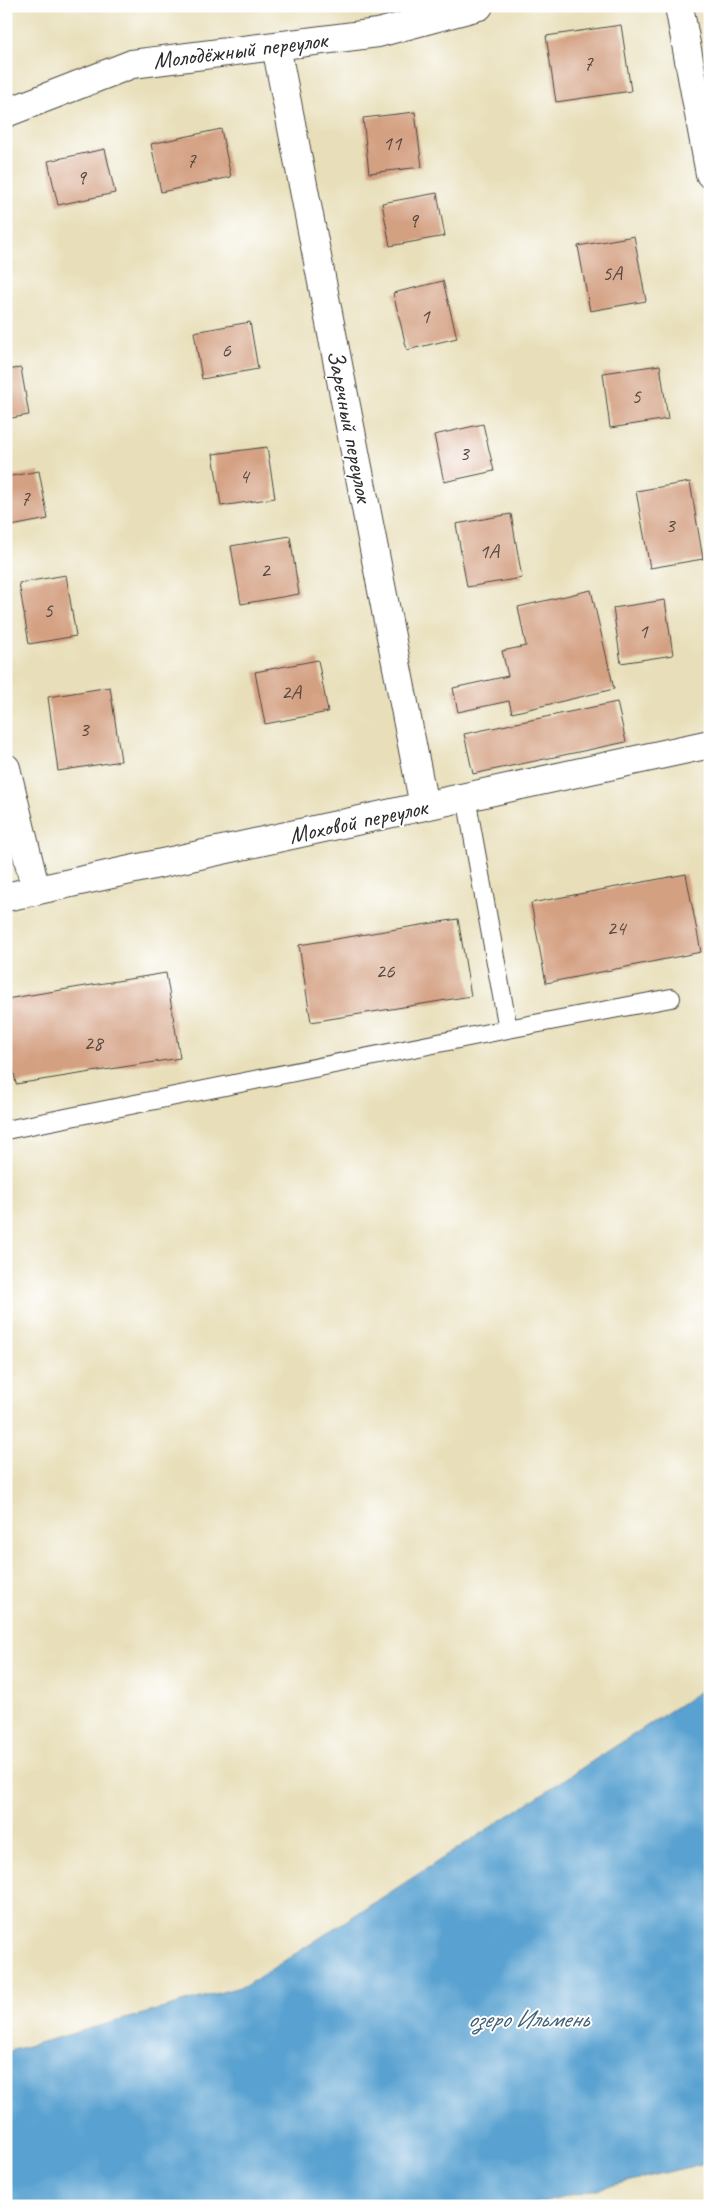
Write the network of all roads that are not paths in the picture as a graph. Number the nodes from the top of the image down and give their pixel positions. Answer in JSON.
{"nodes":[{"id":1,"x":480,"y":6,"type":"edge"},
{"id":2,"x":678,"y":6,"type":"edge"},
{"id":3,"x":276,"y":46,"type":"junction"},
{"id":4,"x":6,"y":113,"type":"edge"},
{"id":5,"x":710,"y":174,"type":"edge"},
{"id":6,"x":710,"y":744,"type":"edge"},
{"id":7,"x":6,"y":768,"type":"edge"},
{"id":8,"x":466,"y":797,"type":"junction"},
{"id":9,"x":424,"y":806,"type":"junction"},
{"id":10,"x":36,"y":891,"type":"junction"},
{"id":11,"x":6,"y":897,"type":"edge"},
{"id":12,"x":671,"y":998,"type":"dead end"},
{"id":13,"x":508,"y":1029,"type":"junction"},
{"id":14,"x":6,"y":1130,"type":"edge"}],
"edges":[{"from":1,"to":3,"type":"street","name":"Молодёжный переулок"},
{"from":2,"to":5,"type":"street"},
{"from":3,"to":4,"type":"street","name":"Молодёжный переулок"},
{"from":3,"to":9,"type":"street","name":"Заречный переулок"},
{"from":6,"to":8,"type":"street","name":"Моховой переулок"},
{"from":7,"to":10,"type":"street"},
{"from":8,"to":9,"type":"street","name":"Моховой переулок"},
{"from":8,"to":13,"type":"lane"},
{"from":9,"to":10,"type":"street","name":"Моховой переулок"},
{"from":10,"to":11,"type":"street","name":"Моховой переулок"},
{"from":12,"to":13,"type":"lane"},
{"from":13,"to":14,"type":"lane"}]}
